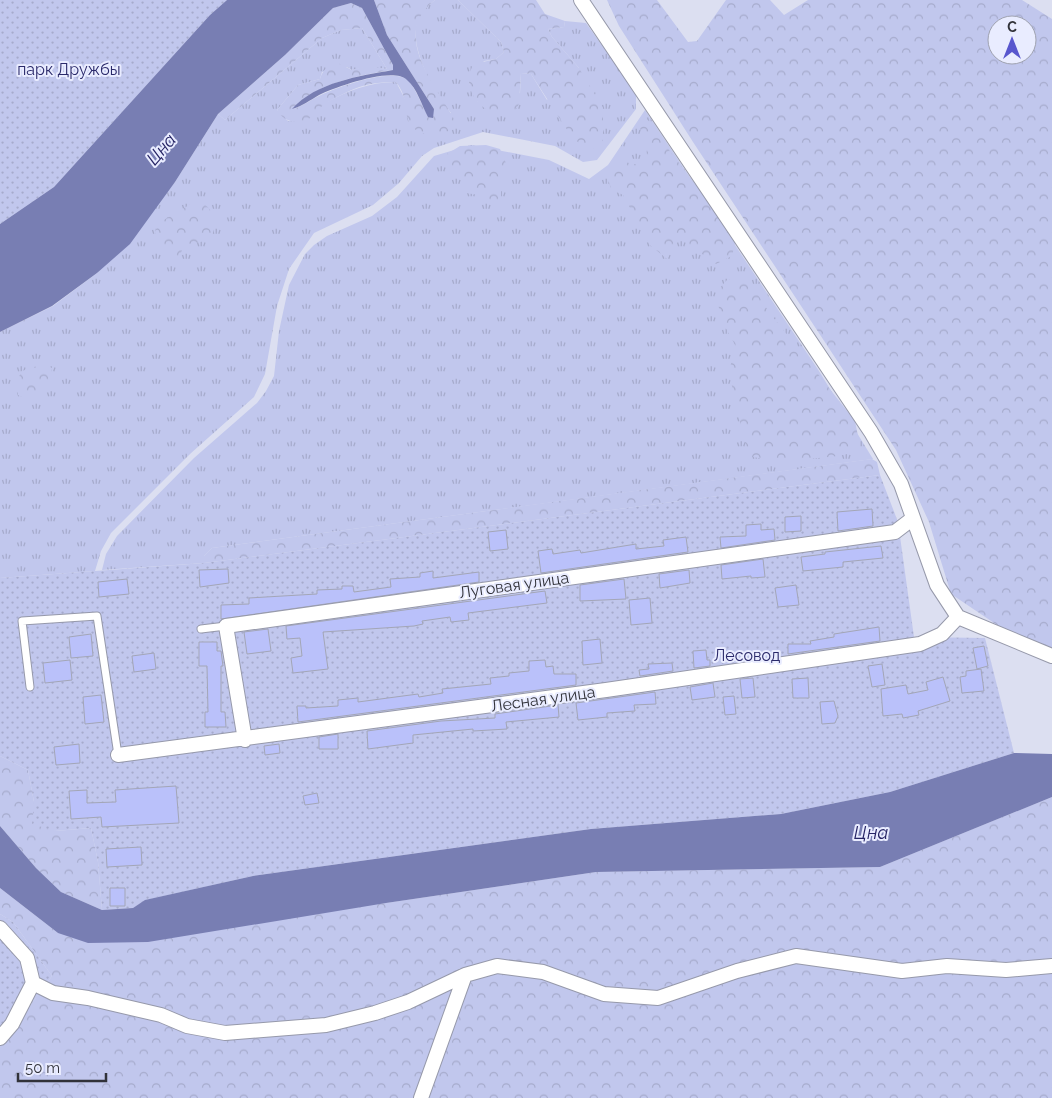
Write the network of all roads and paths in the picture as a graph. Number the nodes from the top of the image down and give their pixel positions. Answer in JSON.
{"nodes":[{"id":1,"x":581,"y":0,"type":"edge"},
{"id":2,"x":912,"y":520,"type":"junction"},
{"id":3,"x":958,"y":617,"type":"junction"},
{"id":4,"x":226,"y":626,"type":"junction"},
{"id":5,"x":201,"y":629,"type":"dead end"},
{"id":6,"x":1052,"y":656,"type":"edge"},
{"id":7,"x":30,"y":687,"type":"dead end"},
{"id":8,"x":245,"y":740,"type":"junction"},
{"id":9,"x":118,"y":755,"type":"joint"},
{"id":10,"x":0,"y":928,"type":"edge"},
{"id":11,"x":1052,"y":966,"type":"edge"},
{"id":12,"x":465,"y":975,"type":"junction"},
{"id":13,"x":33,"y":983,"type":"junction"},
{"id":14,"x":0,"y":1038,"type":"edge"},
{"id":15,"x":421,"y":1098,"type":"edge"}],
"edges":[{"from":1,"to":2,"type":"street"},
{"from":2,"to":3,"type":"street"},
{"from":2,"to":4,"type":"street","name":"Луговая улица"},
{"from":3,"to":6,"type":"street"},
{"from":3,"to":8,"type":"street","name":"Лесная улица"},
{"from":4,"to":5,"type":"lane"},
{"from":4,"to":8,"type":"street"},
{"from":7,"to":9,"type":"lane"},
{"from":8,"to":9,"type":"street","name":"Лесная улица"},
{"from":10,"to":13,"type":"street"},
{"from":11,"to":12,"type":"street"},
{"from":12,"to":13,"type":"street"},
{"from":12,"to":15,"type":"street"},
{"from":13,"to":14,"type":"street"}]}
